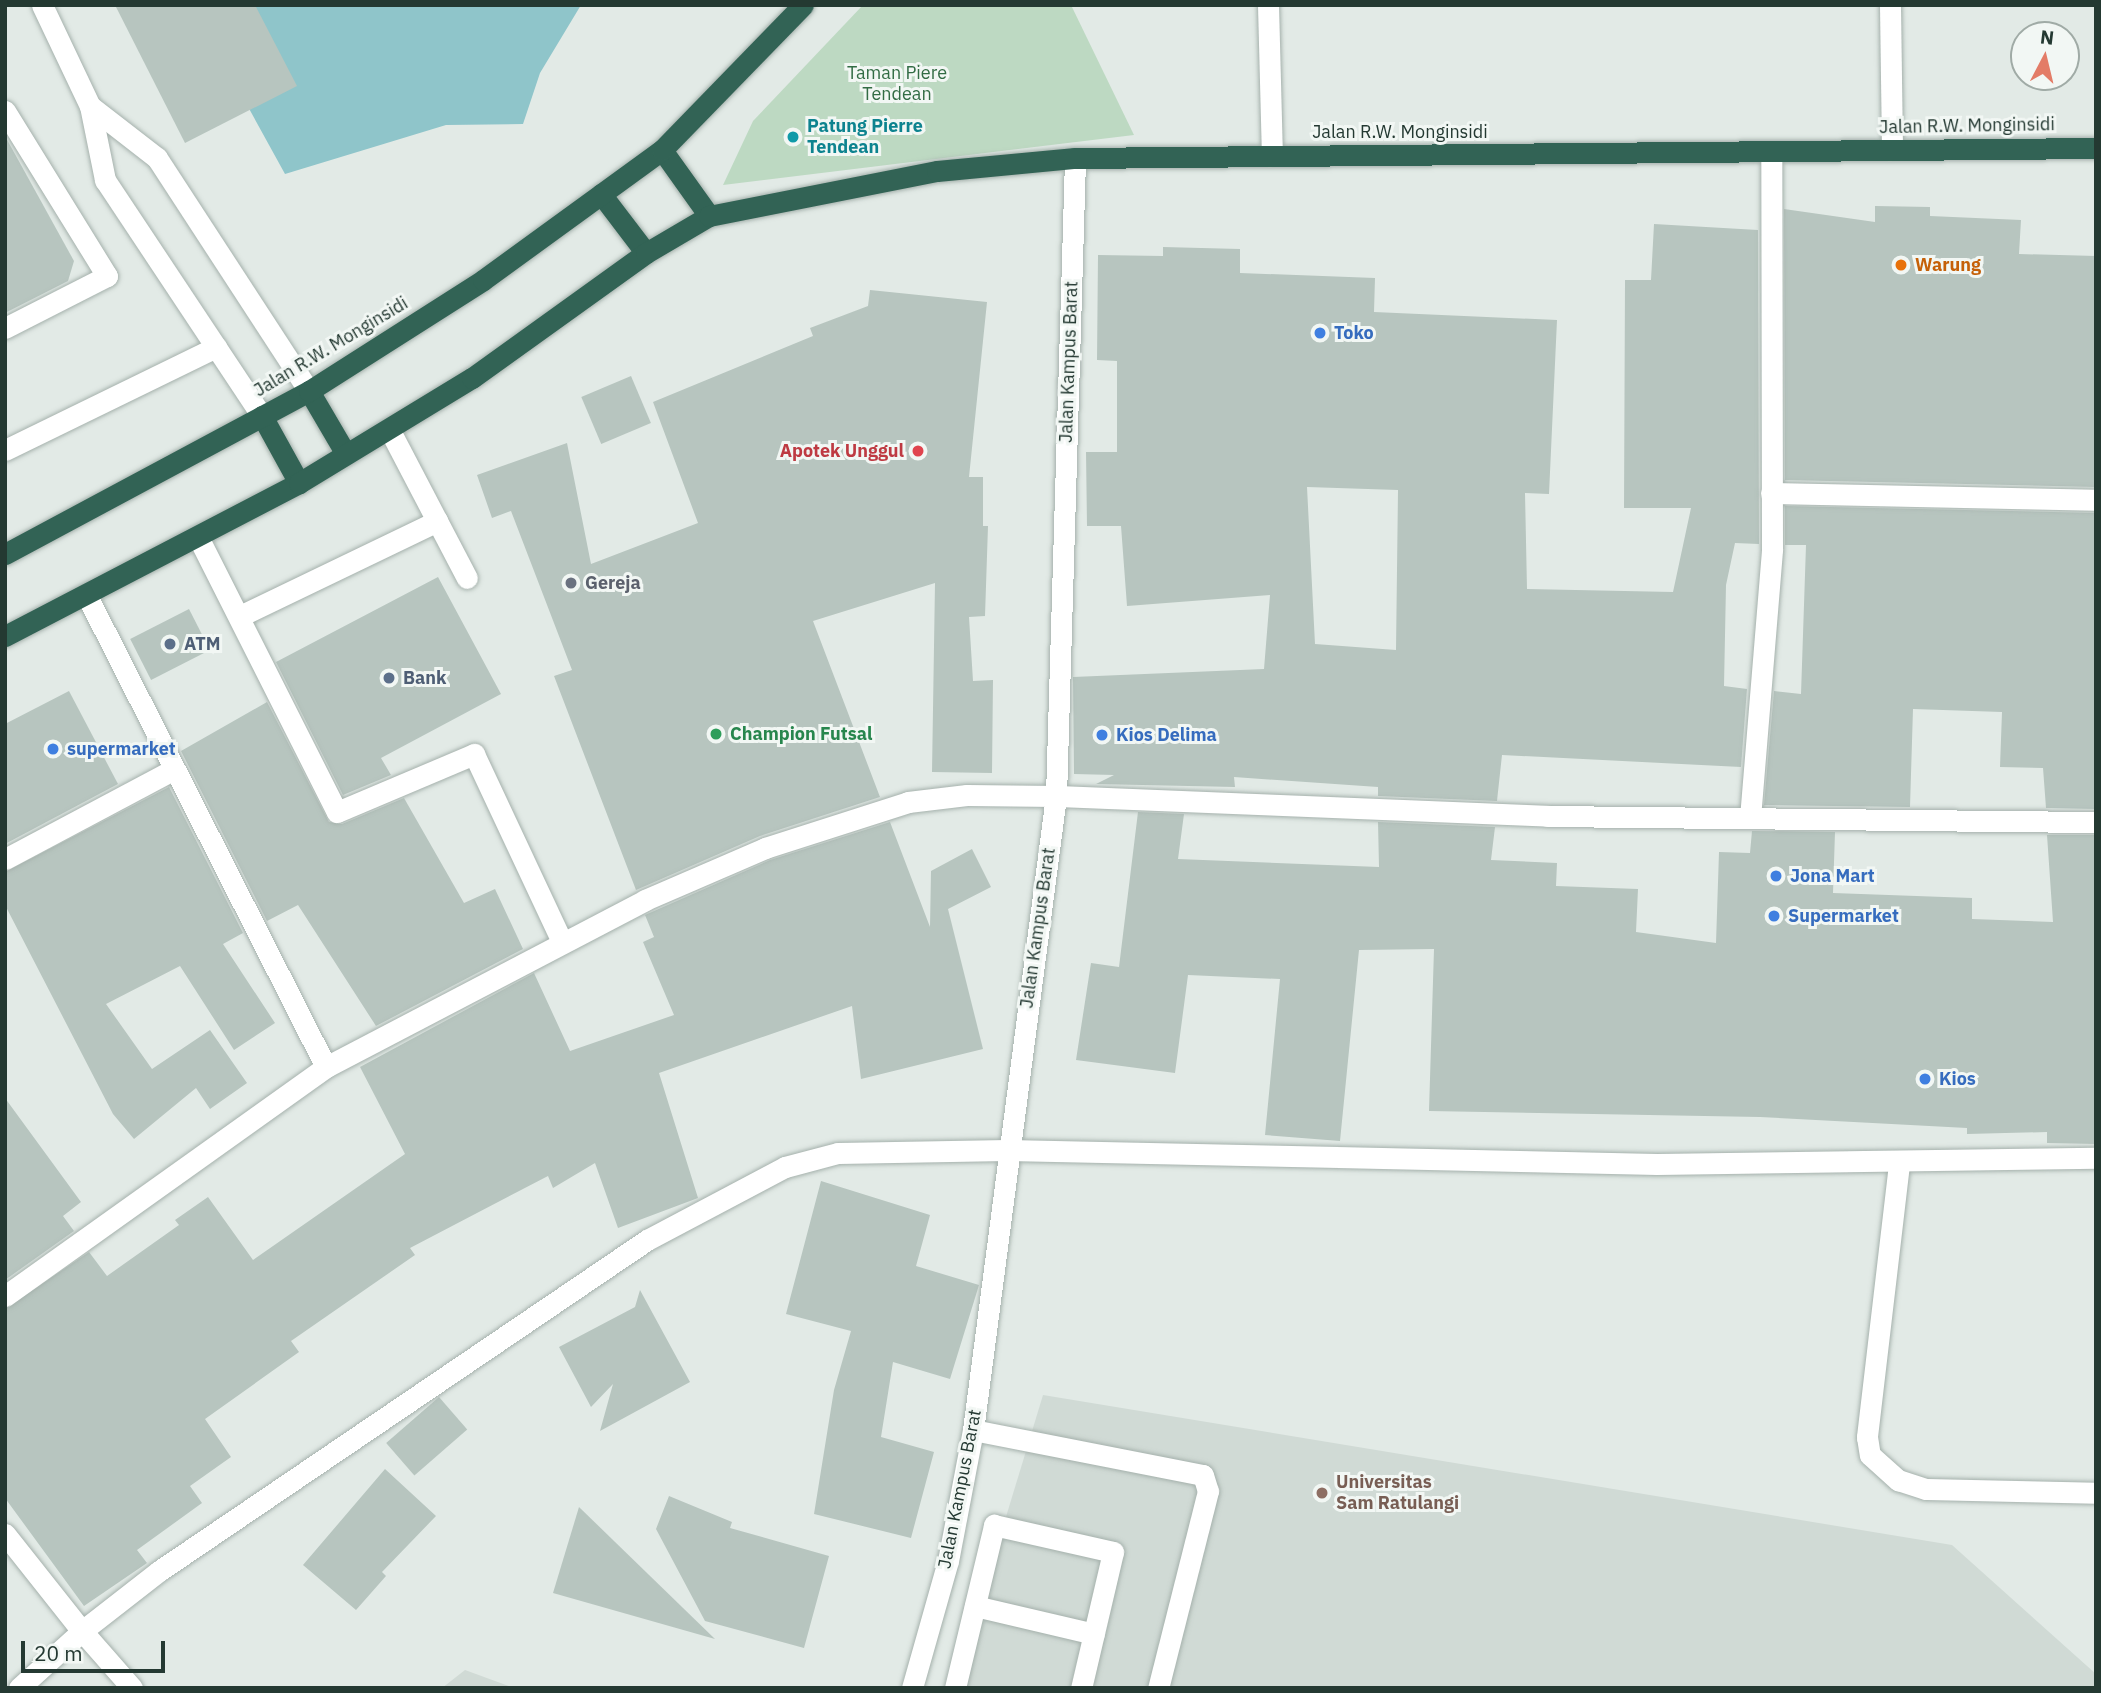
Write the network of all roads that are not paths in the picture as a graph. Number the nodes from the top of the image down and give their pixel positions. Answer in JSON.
{"nodes":[{"id":1,"x":42,"y":5,"type":"edge"},
{"id":2,"x":803,"y":5,"type":"edge"},
{"id":3,"x":1269,"y":5,"type":"edge"},
{"id":4,"x":1890,"y":5,"type":"edge"},
{"id":5,"x":90,"y":106,"type":"junction"},
{"id":6,"x":5,"y":111,"type":"edge"},
{"id":7,"x":2096,"y":148,"type":"edge"},
{"id":8,"x":662,"y":150,"type":"junction"},
{"id":9,"x":1892,"y":150,"type":"junction"},
{"id":10,"x":1771,"y":152,"type":"junction"},
{"id":11,"x":1272,"y":156,"type":"junction"},
{"id":12,"x":1075,"y":158,"type":"junction"},
{"id":13,"x":601,"y":194,"type":"junction"},
{"id":14,"x":709,"y":216,"type":"junction"},
{"id":15,"x":646,"y":253,"type":"junction"},
{"id":16,"x":5,"y":328,"type":"edge"},
{"id":17,"x":216,"y":347,"type":"junction"},
{"id":18,"x":309,"y":391,"type":"junction"},
{"id":19,"x":262,"y":416,"type":"junction"},
{"id":20,"x":389,"y":429,"type":"junction"},
{"id":21,"x":5,"y":450,"type":"edge"},
{"id":22,"x":346,"y":454,"type":"junction"},
{"id":23,"x":299,"y":483,"type":"junction"},
{"id":24,"x":1771,"y":493,"type":"junction"},
{"id":25,"x":2096,"y":500,"type":"edge"},
{"id":26,"x":437,"y":521,"type":"junction"},
{"id":27,"x":198,"y":537,"type":"junction"},
{"id":28,"x":5,"y":554,"type":"edge"},
{"id":29,"x":467,"y":578,"type":"dead end"},
{"id":30,"x":87,"y":596,"type":"junction"},
{"id":31,"x":240,"y":616,"type":"junction"},
{"id":32,"x":5,"y":635,"type":"edge"},
{"id":33,"x":174,"y":769,"type":"junction"},
{"id":34,"x":1056,"y":796,"type":"junction"},
{"id":35,"x":1750,"y":818,"type":"junction"},
{"id":36,"x":2096,"y":822,"type":"edge"},
{"id":37,"x":5,"y":859,"type":"edge"},
{"id":38,"x":561,"y":940,"type":"junction"},
{"id":39,"x":326,"y":1067,"type":"junction"},
{"id":40,"x":1007,"y":1150,"type":"junction"},
{"id":41,"x":2096,"y":1158,"type":"edge"},
{"id":42,"x":1899,"y":1164,"type":"junction"},
{"id":43,"x":5,"y":1296,"type":"edge"},
{"id":44,"x":973,"y":1430,"type":"junction"},
{"id":45,"x":2096,"y":1493,"type":"edge"},
{"id":46,"x":5,"y":1534,"type":"edge"},
{"id":47,"x":975,"y":1606,"type":"junction"},
{"id":48,"x":82,"y":1631,"type":"junction"},
{"id":49,"x":1094,"y":1634,"type":"junction"},
{"id":50,"x":19,"y":1688,"type":"edge"},
{"id":51,"x":132,"y":1688,"type":"edge"},
{"id":52,"x":912,"y":1688,"type":"edge"},
{"id":53,"x":955,"y":1688,"type":"edge"},
{"id":54,"x":1081,"y":1688,"type":"edge"},
{"id":55,"x":1158,"y":1688,"type":"edge"}],
"edges":[{"from":1,"to":5,"type":"street"},
{"from":2,"to":8,"type":"highway","name":"Jalan R.W. Monginsidi"},
{"from":3,"to":11,"type":"street"},
{"from":4,"to":9,"type":"street"},
{"from":5,"to":17,"type":"street"},
{"from":5,"to":18,"type":"street"},
{"from":6,"to":16,"type":"street"},
{"from":7,"to":9,"type":"highway","name":"Jalan R.W. Monginsidi"},
{"from":8,"to":13,"type":"highway","name":"Jalan R.W. Monginsidi"},
{"from":8,"to":14,"type":"highway"},
{"from":9,"to":10,"type":"highway","name":"Jalan R.W. Monginsidi"},
{"from":10,"to":11,"type":"highway","name":"Jalan R.W. Monginsidi"},
{"from":10,"to":24,"type":"street"},
{"from":11,"to":12,"type":"highway","name":"Jalan R.W. Monginsidi"},
{"from":12,"to":14,"type":"highway","name":"Jalan R.W. Monginsidi"},
{"from":12,"to":34,"type":"street","name":"Jalan Kampus Barat"},
{"from":13,"to":15,"type":"highway"},
{"from":13,"to":18,"type":"highway","name":"Jalan R.W. Monginsidi"},
{"from":14,"to":15,"type":"highway","name":"Jalan R.W. Monginsidi"},
{"from":15,"to":20,"type":"highway"},
{"from":17,"to":19,"type":"street"},
{"from":17,"to":21,"type":"street"},
{"from":18,"to":19,"type":"highway","name":"Jalan R.W. Monginsidi"},
{"from":18,"to":22,"type":"highway"},
{"from":19,"to":23,"type":"highway"},
{"from":19,"to":28,"type":"highway","name":"Jalan R.W. Monginsidi"},
{"from":20,"to":22,"type":"highway"},
{"from":20,"to":26,"type":"street"},
{"from":22,"to":23,"type":"highway"},
{"from":23,"to":27,"type":"highway"},
{"from":24,"to":25,"type":"street"},
{"from":24,"to":35,"type":"street"},
{"from":26,"to":29,"type":"street"},
{"from":26,"to":31,"type":"street"},
{"from":27,"to":30,"type":"highway"},
{"from":27,"to":31,"type":"street"},
{"from":30,"to":32,"type":"highway"},
{"from":30,"to":33,"type":"street"},
{"from":31,"to":38,"type":"street"},
{"from":33,"to":37,"type":"street"},
{"from":33,"to":39,"type":"street"},
{"from":34,"to":35,"type":"street"},
{"from":34,"to":38,"type":"street"},
{"from":34,"to":40,"type":"street","name":"Jalan Kampus Barat"},
{"from":35,"to":36,"type":"street"},
{"from":38,"to":39,"type":"street"},
{"from":39,"to":43,"type":"street"},
{"from":40,"to":42,"type":"street"},
{"from":40,"to":44,"type":"street","name":"Jalan Kampus Barat"},
{"from":40,"to":48,"type":"street"},
{"from":41,"to":42,"type":"street"},
{"from":42,"to":45,"type":"street"},
{"from":44,"to":52,"type":"street","name":"Jalan Kampus Barat"},
{"from":44,"to":55,"type":"street"},
{"from":46,"to":48,"type":"street"},
{"from":47,"to":49,"type":"street"},
{"from":47,"to":49,"type":"street"},
{"from":47,"to":53,"type":"street"},
{"from":48,"to":50,"type":"street"},
{"from":48,"to":51,"type":"street"},
{"from":49,"to":54,"type":"street"}]}
